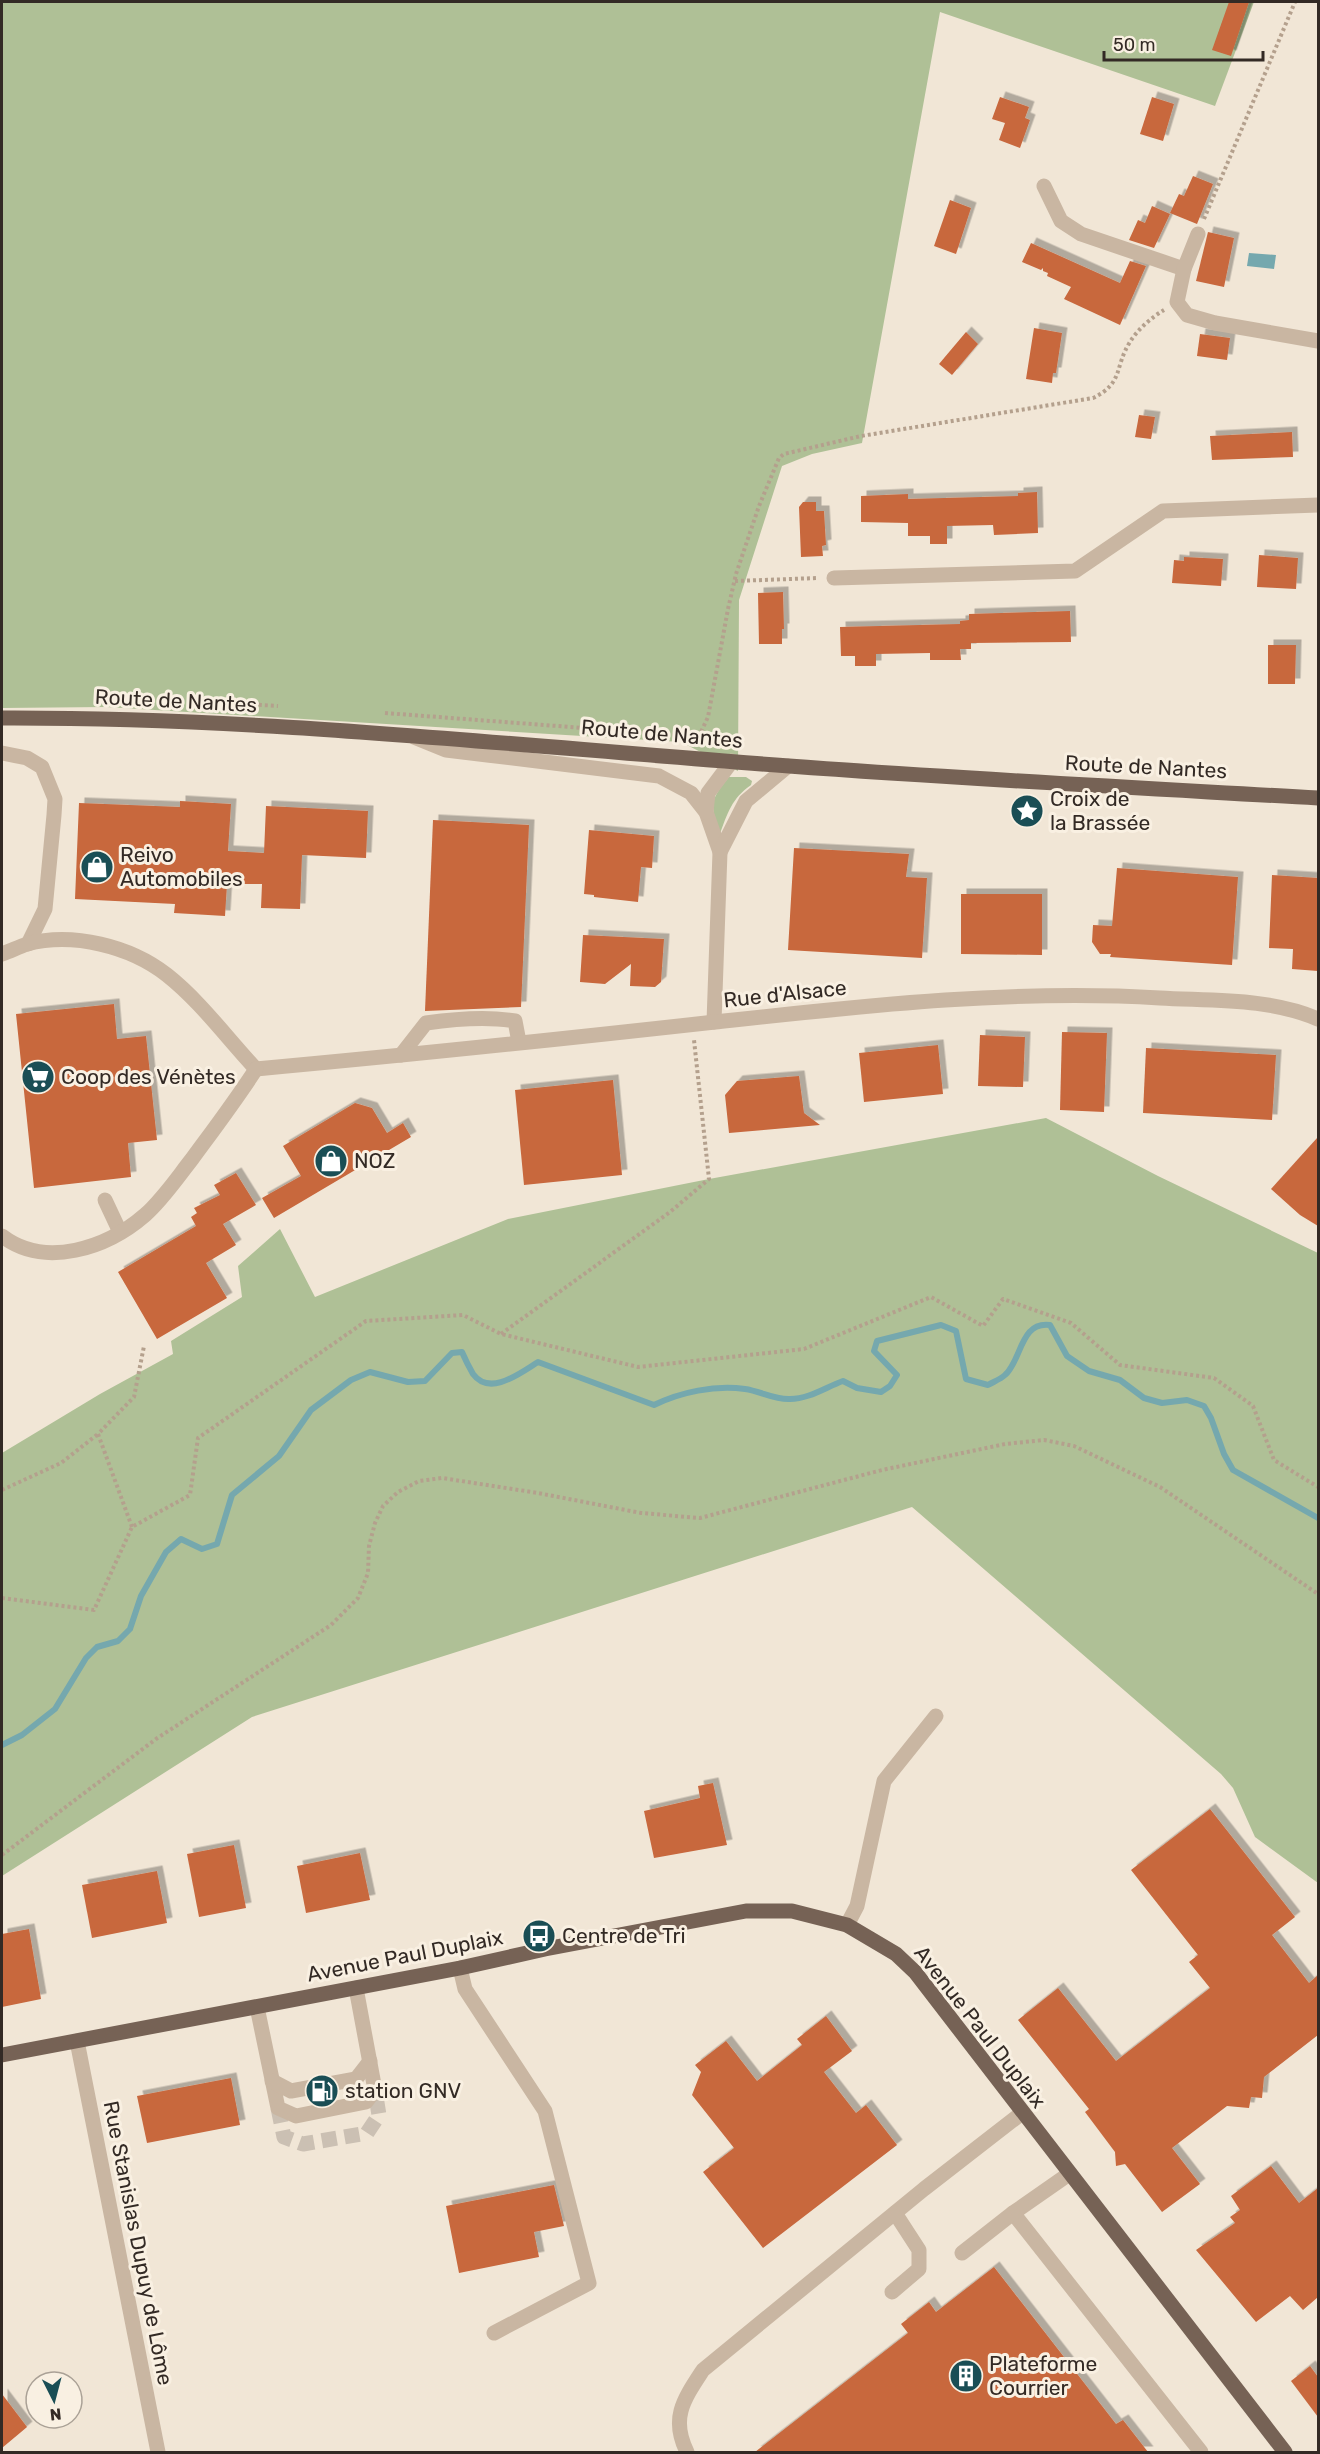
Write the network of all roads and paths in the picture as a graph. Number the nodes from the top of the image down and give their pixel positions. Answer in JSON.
{"nodes":[{"id":1,"x":1295,"y":2,"type":"edge"},
{"id":2,"x":1044,"y":186,"type":"dead end"},
{"id":3,"x":1198,"y":234,"type":"joint"},
{"id":4,"x":1184,"y":269,"type":"junction"},
{"id":5,"x":1178,"y":302,"type":"junction"},
{"id":6,"x":1318,"y":341,"type":"edge"},
{"id":7,"x":1318,"y":505,"type":"edge"},
{"id":8,"x":834,"y":578,"type":"joint"},
{"id":9,"x":735,"y":581,"type":"junction"},
{"id":10,"x":2,"y":718,"type":"edge"},
{"id":11,"x":413,"y":736,"type":"junction"},
{"id":12,"x":690,"y":736,"type":"dead end"},
{"id":13,"x":2,"y":753,"type":"edge"},
{"id":14,"x":732,"y":761,"type":"junction"},
{"id":15,"x":788,"y":766,"type":"junction"},
{"id":16,"x":1318,"y":798,"type":"edge"},
{"id":17,"x":706,"y":812,"type":"junction"},
{"id":18,"x":720,"y":852,"type":"junction"},
{"id":19,"x":28,"y":944,"type":"junction"},
{"id":20,"x":2,"y":954,"type":"edge"},
{"id":21,"x":1318,"y":1019,"type":"edge"},
{"id":22,"x":714,"y":1022,"type":"junction"},
{"id":23,"x":692,"y":1024,"type":"junction"},
{"id":24,"x":519,"y":1042,"type":"junction"},
{"id":25,"x":401,"y":1055,"type":"junction"},
{"id":26,"x":256,"y":1069,"type":"junction"},
{"id":27,"x":105,"y":1200,"type":"dead end"},
{"id":28,"x":120,"y":1232,"type":"junction"},
{"id":29,"x":2,"y":1236,"type":"edge"},
{"id":30,"x":501,"y":1334,"type":"junction"},
{"id":31,"x":144,"y":1346,"type":"dead end"},
{"id":32,"x":98,"y":1434,"type":"junction"},
{"id":33,"x":1318,"y":1487,"type":"edge"},
{"id":34,"x":2,"y":1490,"type":"edge"},
{"id":35,"x":132,"y":1527,"type":"junction"},
{"id":36,"x":1318,"y":1594,"type":"edge"},
{"id":37,"x":2,"y":1598,"type":"edge"},
{"id":38,"x":936,"y":1716,"type":"dead end"},
{"id":39,"x":2,"y":1855,"type":"edge"},
{"id":40,"x":847,"y":1925,"type":"junction"},
{"id":41,"x":460,"y":1968,"type":"junction"},
{"id":42,"x":356,"y":1988,"type":"junction"},
{"id":43,"x":257,"y":2007,"type":"junction"},
{"id":44,"x":77,"y":2041,"type":"junction"},
{"id":45,"x":2,"y":2055,"type":"edge"},
{"id":46,"x":370,"y":2061,"type":"junction"},
{"id":47,"x":272,"y":2081,"type":"junction"},
{"id":48,"x":1022,"y":2113,"type":"junction"},
{"id":49,"x":1069,"y":2174,"type":"junction"},
{"id":50,"x":895,"y":2213,"type":"junction"},
{"id":51,"x":1013,"y":2213,"type":"junction"},
{"id":52,"x":962,"y":2253,"type":"dead end"},
{"id":53,"x":892,"y":2292,"type":"dead end"},
{"id":54,"x":494,"y":2334,"type":"dead end"},
{"id":55,"x":158,"y":2452,"type":"edge"},
{"id":56,"x":687,"y":2452,"type":"edge"},
{"id":57,"x":1201,"y":2452,"type":"edge"},
{"id":58,"x":1285,"y":2452,"type":"edge"}],
"edges":[{"from":1,"to":3,"type":"path"},
{"from":2,"to":4,"type":"street"},
{"from":3,"to":4,"type":"street"},
{"from":4,"to":5,"type":"street"},
{"from":5,"to":6,"type":"street"},
{"from":5,"to":9,"type":"path"},
{"from":7,"to":8,"type":"street"},
{"from":8,"to":9,"type":"path"},
{"from":9,"to":12,"type":"path"},
{"from":10,"to":11,"type":"main road","name":"Route de Nantes"},
{"from":11,"to":14,"type":"main road","name":"Route de Nantes"},
{"from":11,"to":17,"type":"street"},
{"from":13,"to":19,"type":"street"},
{"from":14,"to":15,"type":"main road","name":"Route de Nantes"},
{"from":14,"to":17,"type":"street"},
{"from":15,"to":16,"type":"main road","name":"Route de Nantes"},
{"from":15,"to":18,"type":"street"},
{"from":17,"to":18,"type":"street"},
{"from":18,"to":22,"type":"street"},
{"from":19,"to":20,"type":"street"},
{"from":19,"to":26,"type":"street"},
{"from":21,"to":22,"type":"street","name":"Rue d'Alsace"},
{"from":22,"to":23,"type":"street","name":"Rue d'Alsace"},
{"from":23,"to":24,"type":"street","name":"Rue d'Alsace"},
{"from":23,"to":30,"type":"path"},
{"from":24,"to":25,"type":"street","name":"Rue d'Alsace"},
{"from":24,"to":25,"type":"street"},
{"from":25,"to":26,"type":"street","name":"Rue d'Alsace"},
{"from":26,"to":28,"type":"street"},
{"from":27,"to":28,"type":"street"},
{"from":28,"to":29,"type":"street"},
{"from":30,"to":33,"type":"path"},
{"from":30,"to":35,"type":"path"},
{"from":31,"to":32,"type":"path"},
{"from":32,"to":34,"type":"path"},
{"from":32,"to":35,"type":"path"},
{"from":35,"to":37,"type":"path"},
{"from":36,"to":39,"type":"path"},
{"from":38,"to":40,"type":"street"},
{"from":40,"to":41,"type":"main road","name":"Avenue Paul Duplaix"},
{"from":40,"to":48,"type":"main road","name":"Avenue Paul Duplaix"},
{"from":41,"to":42,"type":"main road","name":"Avenue Paul Duplaix"},
{"from":41,"to":54,"type":"street"},
{"from":42,"to":43,"type":"main road","name":"Avenue Paul Duplaix"},
{"from":42,"to":46,"type":"street"},
{"from":43,"to":44,"type":"main road","name":"Avenue Paul Duplaix"},
{"from":43,"to":47,"type":"street"},
{"from":44,"to":45,"type":"main road","name":"Avenue Paul Duplaix"},
{"from":44,"to":55,"type":"street","name":"Rue Stanislas Dupuy de Lôme"},
{"from":46,"to":47,"type":"street"},
{"from":46,"to":47,"type":"street"},
{"from":48,"to":49,"type":"main road","name":"Avenue Paul Duplaix"},
{"from":48,"to":50,"type":"street"},
{"from":49,"to":51,"type":"street"},
{"from":49,"to":58,"type":"main road","name":"Avenue Paul Duplaix"},
{"from":50,"to":53,"type":"street"},
{"from":50,"to":56,"type":"street"},
{"from":51,"to":52,"type":"street"},
{"from":51,"to":57,"type":"street"}]}
